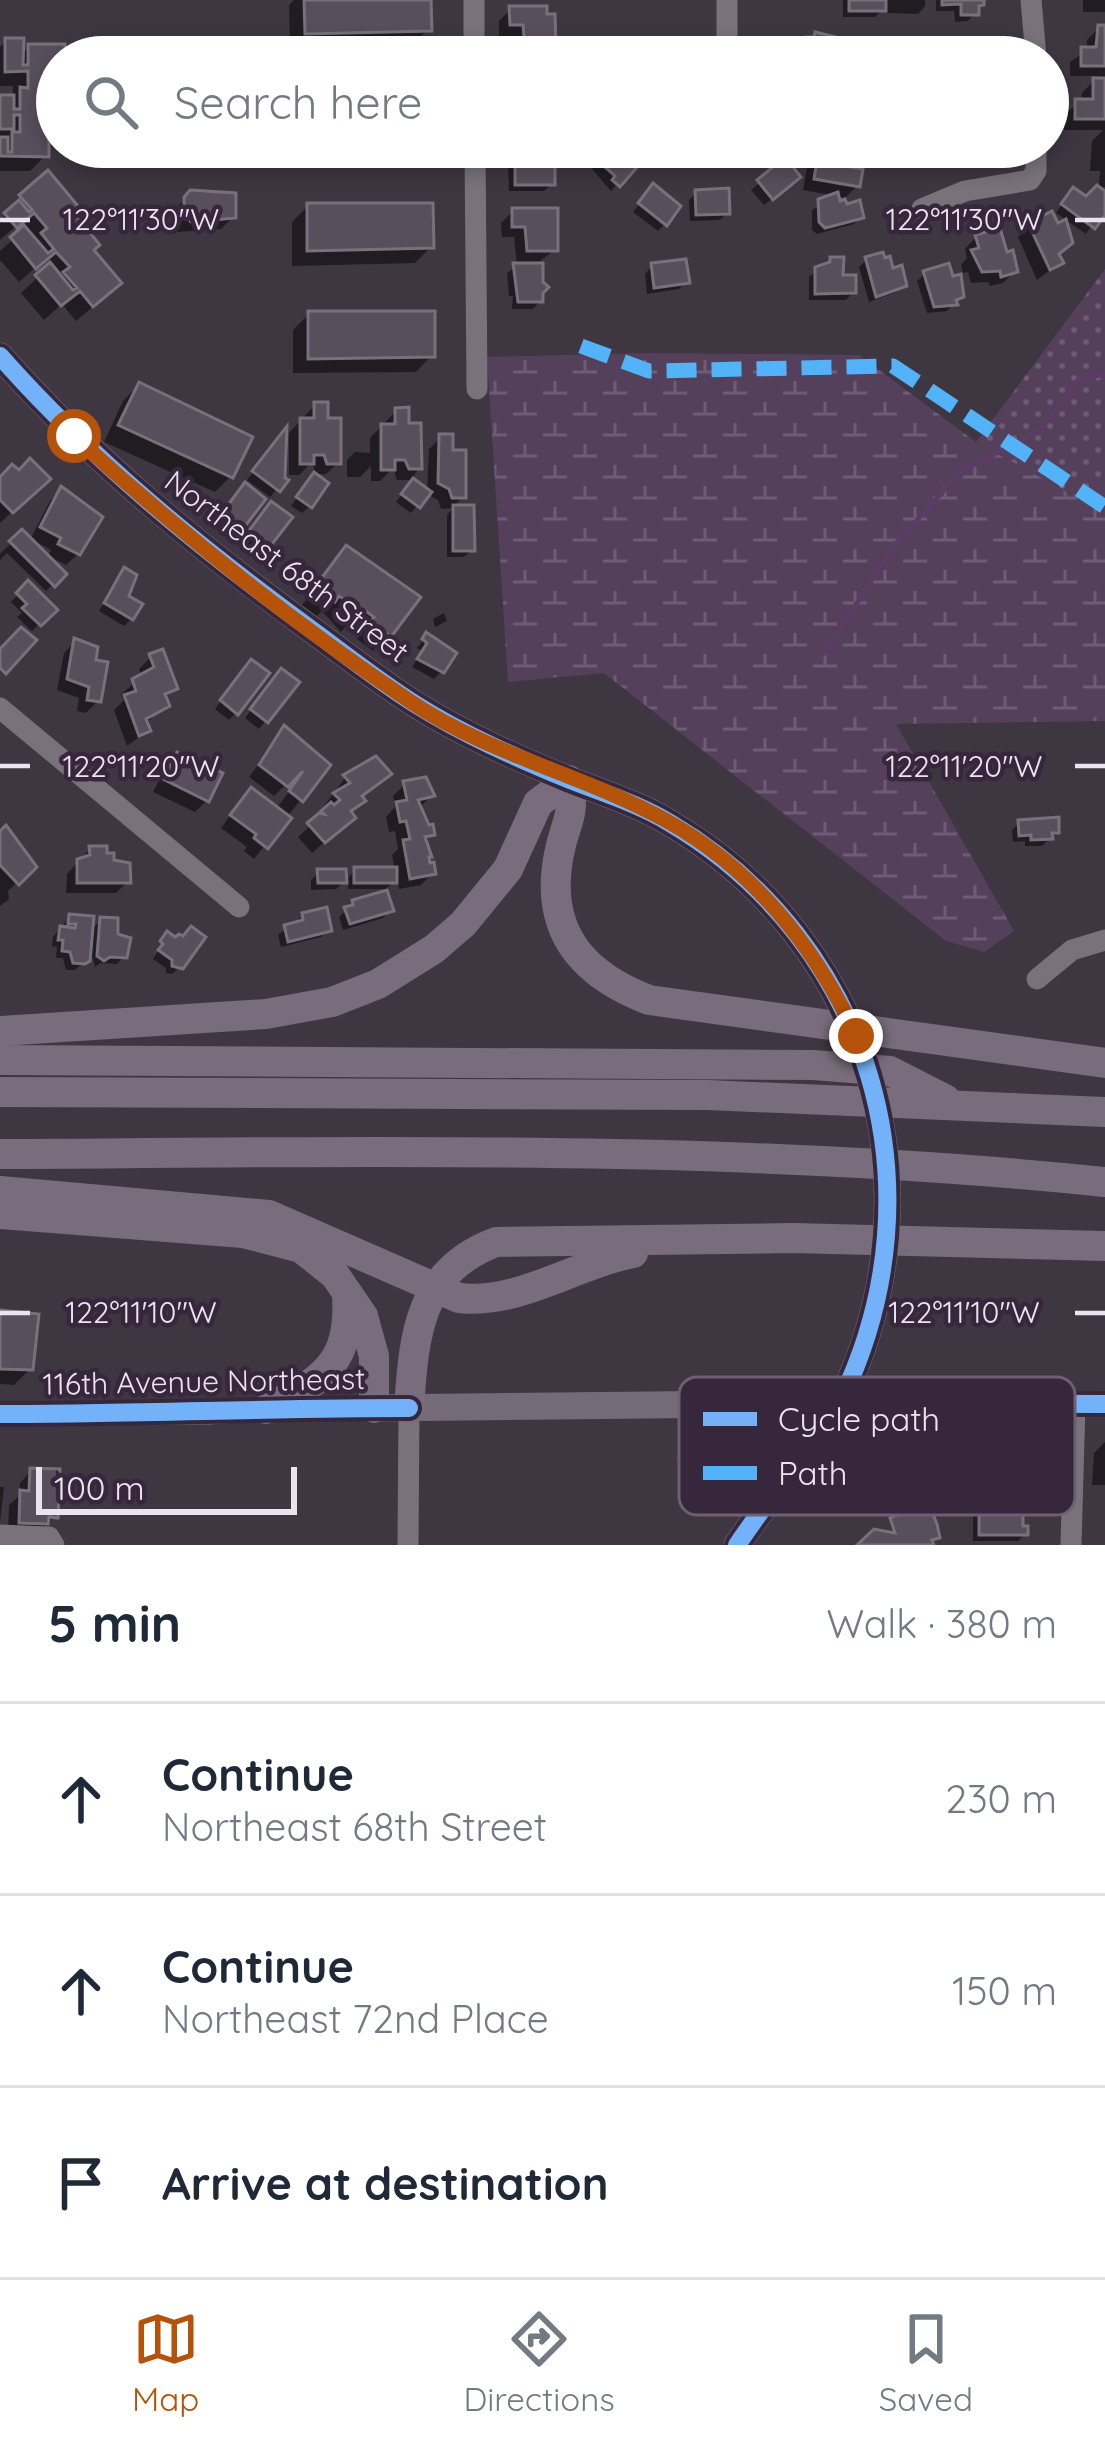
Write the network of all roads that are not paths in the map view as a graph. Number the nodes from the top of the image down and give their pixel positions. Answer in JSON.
{"nodes":[{"id":1,"x":474,"y":0,"type":"edge"},
{"id":2,"x":727,"y":0,"type":"edge"},
{"id":3,"x":1031,"y":0,"type":"edge"},
{"id":4,"x":474,"y":36,"type":"edge"},
{"id":5,"x":728,"y":36,"type":"edge"},
{"id":6,"x":1034,"y":36,"type":"edge"},
{"id":7,"x":475,"y":168,"type":"edge"},
{"id":8,"x":1036,"y":168,"type":"edge"},
{"id":9,"x":922,"y":209,"type":"dead end"},
{"id":10,"x":0,"y":356,"type":"edge"},
{"id":11,"x":477,"y":388,"type":"dead end"},
{"id":12,"x":0,"y":708,"type":"edge"},
{"id":13,"x":569,"y":779,"type":"junction"},
{"id":14,"x":239,"y":907,"type":"dead end"},
{"id":15,"x":1105,"y":940,"type":"edge"},
{"id":16,"x":1037,"y":979,"type":"dead end"},
{"id":17,"x":0,"y":1031,"type":"edge"},
{"id":18,"x":0,"y":1060,"type":"edge"},
{"id":19,"x":1105,"y":1063,"type":"edge"},
{"id":20,"x":0,"y":1092,"type":"edge"},
{"id":21,"x":956,"y":1104,"type":"junction"},
{"id":22,"x":1105,"y":1112,"type":"edge"},
{"id":23,"x":0,"y":1154,"type":"edge"},
{"id":24,"x":1105,"y":1183,"type":"edge"},
{"id":25,"x":0,"y":1191,"type":"edge"},
{"id":26,"x":0,"y":1214,"type":"edge"},
{"id":27,"x":721,"y":1239,"type":"junction"},
{"id":28,"x":1105,"y":1246,"type":"edge"},
{"id":29,"x":434,"y":1287,"type":"junction"},
{"id":30,"x":347,"y":1295,"type":"junction"},
{"id":31,"x":850,"y":1377,"type":"edge"},
{"id":32,"x":1075,"y":1404,"type":"edge"},
{"id":33,"x":1105,"y":1404,"type":"edge"},
{"id":34,"x":679,"y":1405,"type":"edge"},
{"id":35,"x":266,"y":1408,"type":"junction"},
{"id":36,"x":374,"y":1408,"type":"junction"},
{"id":37,"x":409,"y":1408,"type":"junction"},
{"id":38,"x":0,"y":1414,"type":"edge"},
{"id":39,"x":757,"y":1515,"type":"edge"},
{"id":40,"x":1072,"y":1515,"type":"edge"},
{"id":41,"x":0,"y":1535,"type":"edge"},
{"id":42,"x":54,"y":1545,"type":"edge"},
{"id":43,"x":407,"y":1545,"type":"edge"},
{"id":44,"x":737,"y":1545,"type":"edge"},
{"id":45,"x":1071,"y":1545,"type":"edge"}],
"edges":[{"from":1,"to":4,"type":"street"},
{"from":2,"to":5,"type":"street"},
{"from":3,"to":6,"type":"street"},
{"from":7,"to":11,"type":"street"},
{"from":8,"to":9,"type":"street"},
{"from":10,"to":13,"type":"main road","name":"Northeast 68th Street"},
{"from":12,"to":14,"type":"street"},
{"from":13,"to":17,"type":"highway"},
{"from":13,"to":19,"type":"highway"},
{"from":13,"to":31,"type":"main road","name":"Northeast 68th Street"},
{"from":15,"to":16,"type":"street"},
{"from":18,"to":21,"type":"highway"},
{"from":20,"to":21,"type":"highway"},
{"from":21,"to":22,"type":"highway"},
{"from":23,"to":24,"type":"highway"},
{"from":25,"to":29,"type":"highway"},
{"from":26,"to":30,"type":"highway"},
{"from":27,"to":28,"type":"highway"},
{"from":27,"to":29,"type":"highway"},
{"from":27,"to":29,"type":"highway"},
{"from":29,"to":37,"type":"highway"},
{"from":30,"to":35,"type":"highway"},
{"from":30,"to":36,"type":"highway"},
{"from":32,"to":33,"type":"street","name":"116th Avenue Northeast"},
{"from":34,"to":37,"type":"main road","name":"116th Avenue Northeast"},
{"from":35,"to":36,"type":"street","name":"116th Avenue Northeast"},
{"from":35,"to":38,"type":"street","name":"116th Avenue Northeast"},
{"from":36,"to":37,"type":"main road","name":"116th Avenue Northeast"},
{"from":37,"to":43,"type":"street"},
{"from":39,"to":44,"type":"main road","name":"Northeast 68th Street"},
{"from":40,"to":45,"type":"street"},
{"from":41,"to":42,"type":"street"}]}
